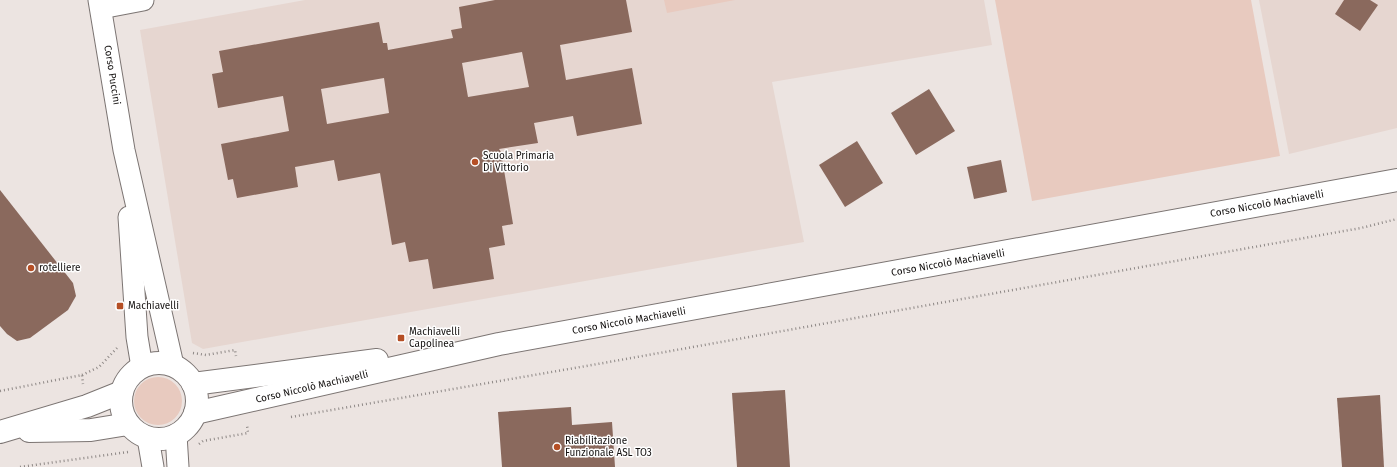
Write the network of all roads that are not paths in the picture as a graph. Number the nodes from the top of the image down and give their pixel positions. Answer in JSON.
{"nodes":[{"id":1,"x":143,"y":0,"type":"edge"},
{"id":2,"x":100,"y":4,"type":"edge"},
{"id":3,"x":124,"y":150,"type":"junction"},
{"id":4,"x":1397,"y":180,"type":"edge"},
{"id":5,"x":499,"y":344,"type":"junction"},
{"id":6,"x":173,"y":365,"type":"junction"},
{"id":7,"x":142,"y":367,"type":"junction"},
{"id":8,"x":193,"y":384,"type":"junction"},
{"id":9,"x":122,"y":392,"type":"junction"},
{"id":10,"x":195,"y":413,"type":"junction"},
{"id":11,"x":128,"y":424,"type":"junction"},
{"id":12,"x":2,"y":432,"type":"edge"},
{"id":13,"x":176,"y":435,"type":"junction"},
{"id":14,"x":148,"y":438,"type":"junction"},
{"id":15,"x":153,"y":467,"type":"edge"},
{"id":16,"x":178,"y":467,"type":"edge"}],
"edges":[{"from":1,"to":2,"type":"street"},
{"from":2,"to":3,"type":"street","name":"Corso Puccini"},
{"from":3,"to":6,"type":"street"},
{"from":3,"to":7,"type":"street"},
{"from":4,"to":5,"type":"street","name":"Corso Niccolò Machiavelli"},
{"from":5,"to":8,"type":"street","name":"Corso Niccolò Machiavelli"},
{"from":5,"to":10,"type":"street","name":"Corso Niccolò Machiavelli"},
{"from":6,"to":7,"type":"street"},
{"from":6,"to":8,"type":"street"},
{"from":7,"to":9,"type":"street"},
{"from":8,"to":10,"type":"street"},
{"from":9,"to":11,"type":"street"},
{"from":9,"to":12,"type":"street"},
{"from":10,"to":13,"type":"street"},
{"from":11,"to":12,"type":"street"},
{"from":11,"to":14,"type":"street"},
{"from":13,"to":14,"type":"street"},
{"from":13,"to":16,"type":"street"},
{"from":14,"to":15,"type":"street"}]}
